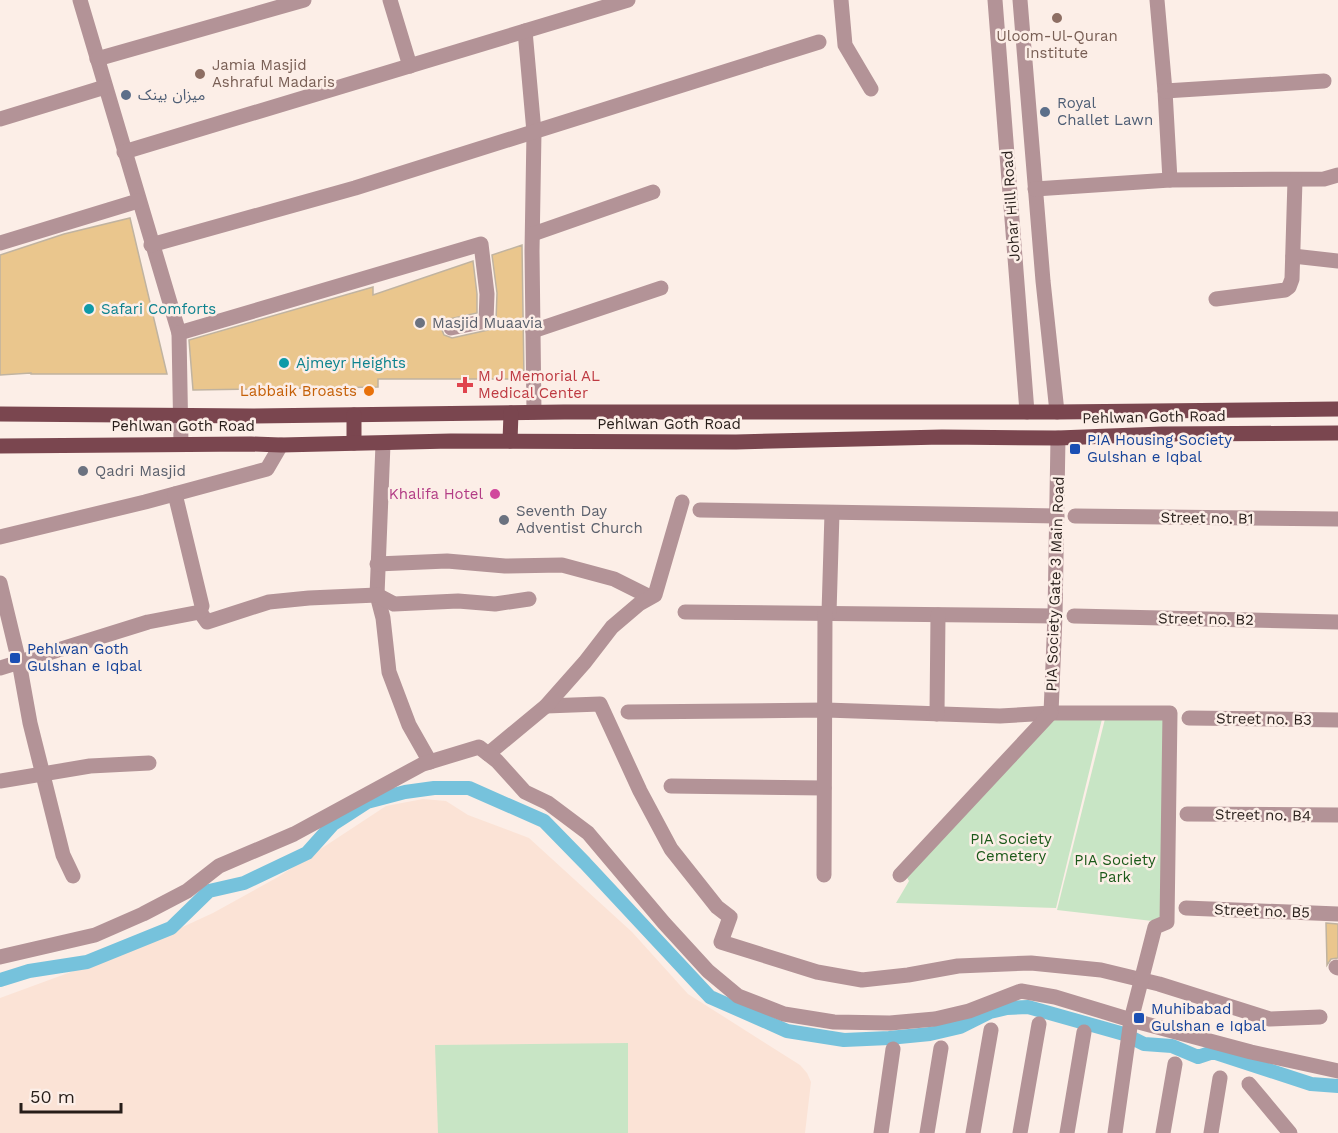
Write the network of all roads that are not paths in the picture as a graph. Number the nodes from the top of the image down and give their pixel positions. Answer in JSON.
{"nodes":[{"id":1,"x":80,"y":0,"type":"edge"},
{"id":2,"x":304,"y":0,"type":"edge"},
{"id":3,"x":390,"y":0,"type":"edge"},
{"id":4,"x":628,"y":0,"type":"edge"},
{"id":5,"x":841,"y":0,"type":"edge"},
{"id":6,"x":995,"y":0,"type":"edge"},
{"id":7,"x":1020,"y":0,"type":"edge"},
{"id":8,"x":1156,"y":0,"type":"edge"},
{"id":9,"x":525,"y":31,"type":"junction"},
{"id":10,"x":819,"y":42,"type":"dead end"},
{"id":11,"x":97,"y":59,"type":"junction"},
{"id":12,"x":410,"y":66,"type":"junction"},
{"id":13,"x":1324,"y":81,"type":"dead end"},
{"id":14,"x":105,"y":87,"type":"junction"},
{"id":15,"x":871,"y":89,"type":"dead end"},
{"id":16,"x":1165,"y":91,"type":"junction"},
{"id":17,"x":0,"y":119,"type":"edge"},
{"id":18,"x":534,"y":132,"type":"junction"},
{"id":19,"x":124,"y":152,"type":"junction"},
{"id":20,"x":1338,"y":175,"type":"edge"},
{"id":21,"x":1170,"y":180,"type":"junction"},
{"id":22,"x":1295,"y":180,"type":"junction"},
{"id":23,"x":1035,"y":189,"type":"junction"},
{"id":24,"x":653,"y":192,"type":"dead end"},
{"id":25,"x":138,"y":201,"type":"junction"},
{"id":26,"x":533,"y":234,"type":"junction"},
{"id":27,"x":0,"y":243,"type":"edge"},
{"id":28,"x":151,"y":245,"type":"junction"},
{"id":29,"x":1293,"y":256,"type":"junction"},
{"id":30,"x":1338,"y":261,"type":"edge"},
{"id":31,"x":661,"y":288,"type":"dead end"},
{"id":32,"x":1216,"y":299,"type":"dead end"},
{"id":33,"x":451,"y":328,"type":"dead end"},
{"id":34,"x":533,"y":331,"type":"junction"},
{"id":35,"x":178,"y":333,"type":"junction"},
{"id":36,"x":1338,"y":409,"type":"edge"},
{"id":37,"x":943,"y":411,"type":"junction"},
{"id":38,"x":1144,"y":411,"type":"junction"},
{"id":39,"x":534,"y":412,"type":"junction"},
{"id":40,"x":1027,"y":412,"type":"junction"},
{"id":41,"x":1057,"y":412,"type":"junction"},
{"id":42,"x":511,"y":413,"type":"junction"},
{"id":43,"x":0,"y":414,"type":"edge"},
{"id":44,"x":179,"y":415,"type":"junction"},
{"id":45,"x":354,"y":415,"type":"junction"},
{"id":46,"x":1338,"y":433,"type":"edge"},
{"id":47,"x":1144,"y":435,"type":"junction"},
{"id":48,"x":942,"y":437,"type":"junction"},
{"id":49,"x":1058,"y":438,"type":"junction"},
{"id":50,"x":510,"y":441,"type":"junction"},
{"id":51,"x":354,"y":443,"type":"junction"},
{"id":52,"x":181,"y":444,"type":"junction"},
{"id":53,"x":383,"y":444,"type":"junction"},
{"id":54,"x":281,"y":445,"type":"junction"},
{"id":55,"x":0,"y":446,"type":"edge"},
{"id":56,"x":175,"y":494,"type":"junction"},
{"id":57,"x":682,"y":502,"type":"dead end"},
{"id":58,"x":700,"y":510,"type":"dead end"},
{"id":59,"x":832,"y":513,"type":"junction"},
{"id":60,"x":1057,"y":516,"type":"junction"},
{"id":61,"x":1076,"y":516,"type":"dead end"},
{"id":62,"x":1338,"y":519,"type":"edge"},
{"id":63,"x":0,"y":537,"type":"edge"},
{"id":64,"x":377,"y":564,"type":"junction"},
{"id":65,"x":0,"y":583,"type":"edge"},
{"id":66,"x":377,"y":595,"type":"junction"},
{"id":67,"x":650,"y":597,"type":"junction"},
{"id":68,"x":529,"y":599,"type":"dead end"},
{"id":69,"x":200,"y":612,"type":"junction"},
{"id":70,"x":685,"y":612,"type":"dead end"},
{"id":71,"x":827,"y":613,"type":"junction"},
{"id":72,"x":938,"y":615,"type":"junction"},
{"id":73,"x":1055,"y":616,"type":"junction"},
{"id":74,"x":1074,"y":616,"type":"dead end"},
{"id":75,"x":1338,"y":622,"type":"edge"},
{"id":76,"x":19,"y":662,"type":"junction"},
{"id":77,"x":0,"y":668,"type":"edge"},
{"id":78,"x":546,"y":706,"type":"junction"},
{"id":79,"x":826,"y":710,"type":"junction"},
{"id":80,"x":628,"y":712,"type":"dead end"},
{"id":81,"x":1051,"y":713,"type":"junction"},
{"id":82,"x":937,"y":714,"type":"junction"},
{"id":83,"x":1189,"y":718,"type":"dead end"},
{"id":84,"x":1338,"y":720,"type":"edge"},
{"id":85,"x":488,"y":754,"type":"junction"},
{"id":86,"x":430,"y":762,"type":"junction"},
{"id":87,"x":148,"y":763,"type":"dead end"},
{"id":88,"x":44,"y":773,"type":"junction"},
{"id":89,"x":0,"y":781,"type":"edge"},
{"id":90,"x":671,"y":786,"type":"dead end"},
{"id":91,"x":824,"y":788,"type":"junction"},
{"id":92,"x":1187,"y":814,"type":"dead end"},
{"id":93,"x":1338,"y":815,"type":"edge"},
{"id":94,"x":824,"y":875,"type":"dead end"},
{"id":95,"x":900,"y":875,"type":"dead end"},
{"id":96,"x":73,"y":876,"type":"dead end"},
{"id":97,"x":1186,"y":908,"type":"dead end"},
{"id":98,"x":1338,"y":914,"type":"edge"},
{"id":99,"x":0,"y":957,"type":"edge"},
{"id":100,"x":1142,"y":980,"type":"junction"},
{"id":101,"x":1320,"y":1017,"type":"dead end"},
{"id":102,"x":1039,"y":1024,"type":"dead end"},
{"id":103,"x":1130,"y":1026,"type":"junction"},
{"id":104,"x":991,"y":1030,"type":"dead end"},
{"id":105,"x":1084,"y":1032,"type":"dead end"},
{"id":106,"x":941,"y":1048,"type":"dead end"},
{"id":107,"x":893,"y":1049,"type":"dead end"},
{"id":108,"x":1174,"y":1064,"type":"dead end"},
{"id":109,"x":1338,"y":1071,"type":"edge"},
{"id":110,"x":1220,"y":1078,"type":"dead end"},
{"id":111,"x":1249,"y":1084,"type":"dead end"},
{"id":112,"x":881,"y":1133,"type":"edge"},
{"id":113,"x":927,"y":1133,"type":"edge"},
{"id":114,"x":973,"y":1133,"type":"edge"},
{"id":115,"x":1020,"y":1133,"type":"edge"},
{"id":116,"x":1068,"y":1133,"type":"edge"},
{"id":117,"x":1114,"y":1133,"type":"edge"},
{"id":118,"x":1163,"y":1133,"type":"edge"},
{"id":119,"x":1211,"y":1133,"type":"edge"},
{"id":120,"x":1290,"y":1133,"type":"edge"}],
"edges":[{"from":1,"to":11,"type":"street"},
{"from":2,"to":11,"type":"street"},
{"from":3,"to":12,"type":"street"},
{"from":4,"to":9,"type":"street"},
{"from":5,"to":15,"type":"street"},
{"from":6,"to":40,"type":"street","name":"Johar Hill Road"},
{"from":7,"to":23,"type":"street"},
{"from":8,"to":16,"type":"street"},
{"from":9,"to":12,"type":"street"},
{"from":9,"to":18,"type":"street"},
{"from":10,"to":18,"type":"street"},
{"from":11,"to":14,"type":"street"},
{"from":12,"to":19,"type":"street"},
{"from":13,"to":16,"type":"street"},
{"from":14,"to":17,"type":"street"},
{"from":14,"to":19,"type":"street"},
{"from":16,"to":21,"type":"street"},
{"from":18,"to":26,"type":"street"},
{"from":18,"to":28,"type":"street"},
{"from":19,"to":25,"type":"street"},
{"from":20,"to":22,"type":"street"},
{"from":21,"to":22,"type":"street"},
{"from":21,"to":23,"type":"street"},
{"from":22,"to":29,"type":"street"},
{"from":23,"to":41,"type":"street"},
{"from":24,"to":26,"type":"street"},
{"from":25,"to":27,"type":"street"},
{"from":25,"to":28,"type":"street"},
{"from":26,"to":34,"type":"street"},
{"from":28,"to":35,"type":"street"},
{"from":29,"to":30,"type":"street"},
{"from":29,"to":32,"type":"street"},
{"from":31,"to":34,"type":"street"},
{"from":33,"to":35,"type":"street"},
{"from":34,"to":39,"type":"street"},
{"from":35,"to":44,"type":"street"},
{"from":36,"to":38,"type":"main road","name":"Pehlwan Goth Road"},
{"from":37,"to":39,"type":"main road","name":"Pehlwan Goth Road"},
{"from":37,"to":40,"type":"main road","name":"Pehlwan Goth Road"},
{"from":37,"to":48,"type":"main road"},
{"from":38,"to":41,"type":"main road","name":"Pehlwan Goth Road"},
{"from":38,"to":47,"type":"main road"},
{"from":39,"to":42,"type":"main road","name":"Pehlwan Goth Road"},
{"from":40,"to":41,"type":"main road","name":"Pehlwan Goth Road"},
{"from":42,"to":45,"type":"main road","name":"Pehlwan Goth Road"},
{"from":42,"to":50,"type":"main road"},
{"from":43,"to":44,"type":"main road","name":"Pehlwan Goth Road"},
{"from":44,"to":45,"type":"main road","name":"Pehlwan Goth Road"},
{"from":44,"to":52,"type":"street"},
{"from":45,"to":51,"type":"main road"},
{"from":46,"to":47,"type":"main road","name":"Pehlwan Goth Road"},
{"from":47,"to":49,"type":"main road","name":"Pehlwan Goth Road"},
{"from":48,"to":49,"type":"main road","name":"Pehlwan Goth Road"},
{"from":48,"to":50,"type":"main road","name":"Pehlwan Goth Road"},
{"from":49,"to":60,"type":"street","name":"PIA Society Gate 3 Main Road"},
{"from":50,"to":53,"type":"main road","name":"Pehlwan Goth Road"},
{"from":51,"to":53,"type":"main road","name":"Pehlwan Goth Road"},
{"from":51,"to":54,"type":"main road","name":"Pehlwan Goth Road"},
{"from":52,"to":54,"type":"main road","name":"Pehlwan Goth Road"},
{"from":52,"to":55,"type":"main road","name":"Pehlwan Goth Road"},
{"from":53,"to":64,"type":"street"},
{"from":54,"to":56,"type":"street"},
{"from":56,"to":63,"type":"street"},
{"from":56,"to":69,"type":"street"},
{"from":57,"to":67,"type":"street"},
{"from":58,"to":59,"type":"street"},
{"from":59,"to":60,"type":"street"},
{"from":59,"to":71,"type":"street"},
{"from":60,"to":73,"type":"street","name":"PIA Society Gate 3 Main Road"},
{"from":61,"to":62,"type":"street","name":"Street no. B1"},
{"from":64,"to":66,"type":"street"},
{"from":64,"to":67,"type":"street"},
{"from":65,"to":76,"type":"street"},
{"from":66,"to":68,"type":"street"},
{"from":66,"to":69,"type":"street"},
{"from":66,"to":86,"type":"street"},
{"from":67,"to":78,"type":"street"},
{"from":69,"to":76,"type":"street"},
{"from":70,"to":71,"type":"street"},
{"from":71,"to":72,"type":"street"},
{"from":71,"to":79,"type":"street"},
{"from":72,"to":73,"type":"street"},
{"from":72,"to":82,"type":"street"},
{"from":73,"to":81,"type":"street","name":"PIA Society Gate 3 Main Road"},
{"from":74,"to":75,"type":"street","name":"Street no. B2"},
{"from":76,"to":77,"type":"street"},
{"from":76,"to":88,"type":"street"},
{"from":78,"to":85,"type":"street"},
{"from":78,"to":100,"type":"street"},
{"from":79,"to":80,"type":"street"},
{"from":79,"to":82,"type":"street"},
{"from":79,"to":91,"type":"street"},
{"from":81,"to":82,"type":"street"},
{"from":81,"to":95,"type":"street"},
{"from":81,"to":100,"type":"street","name":"PIA Society Gate 3 Main Road"},
{"from":83,"to":84,"type":"street","name":"Street no. B3"},
{"from":85,"to":86,"type":"street"},
{"from":85,"to":103,"type":"street"},
{"from":86,"to":99,"type":"street"},
{"from":87,"to":88,"type":"street"},
{"from":88,"to":89,"type":"street"},
{"from":88,"to":96,"type":"street"},
{"from":90,"to":91,"type":"street"},
{"from":91,"to":94,"type":"street"},
{"from":92,"to":93,"type":"street","name":"Street no. B4"},
{"from":97,"to":98,"type":"street","name":"Street no. B5"},
{"from":100,"to":101,"type":"street"},
{"from":100,"to":103,"type":"street"},
{"from":102,"to":115,"type":"street"},
{"from":103,"to":109,"type":"street"},
{"from":103,"to":117,"type":"street"},
{"from":104,"to":114,"type":"street"},
{"from":105,"to":116,"type":"street"},
{"from":106,"to":113,"type":"street"},
{"from":107,"to":112,"type":"street"},
{"from":108,"to":118,"type":"street"},
{"from":110,"to":119,"type":"street"},
{"from":111,"to":120,"type":"street"}]}
